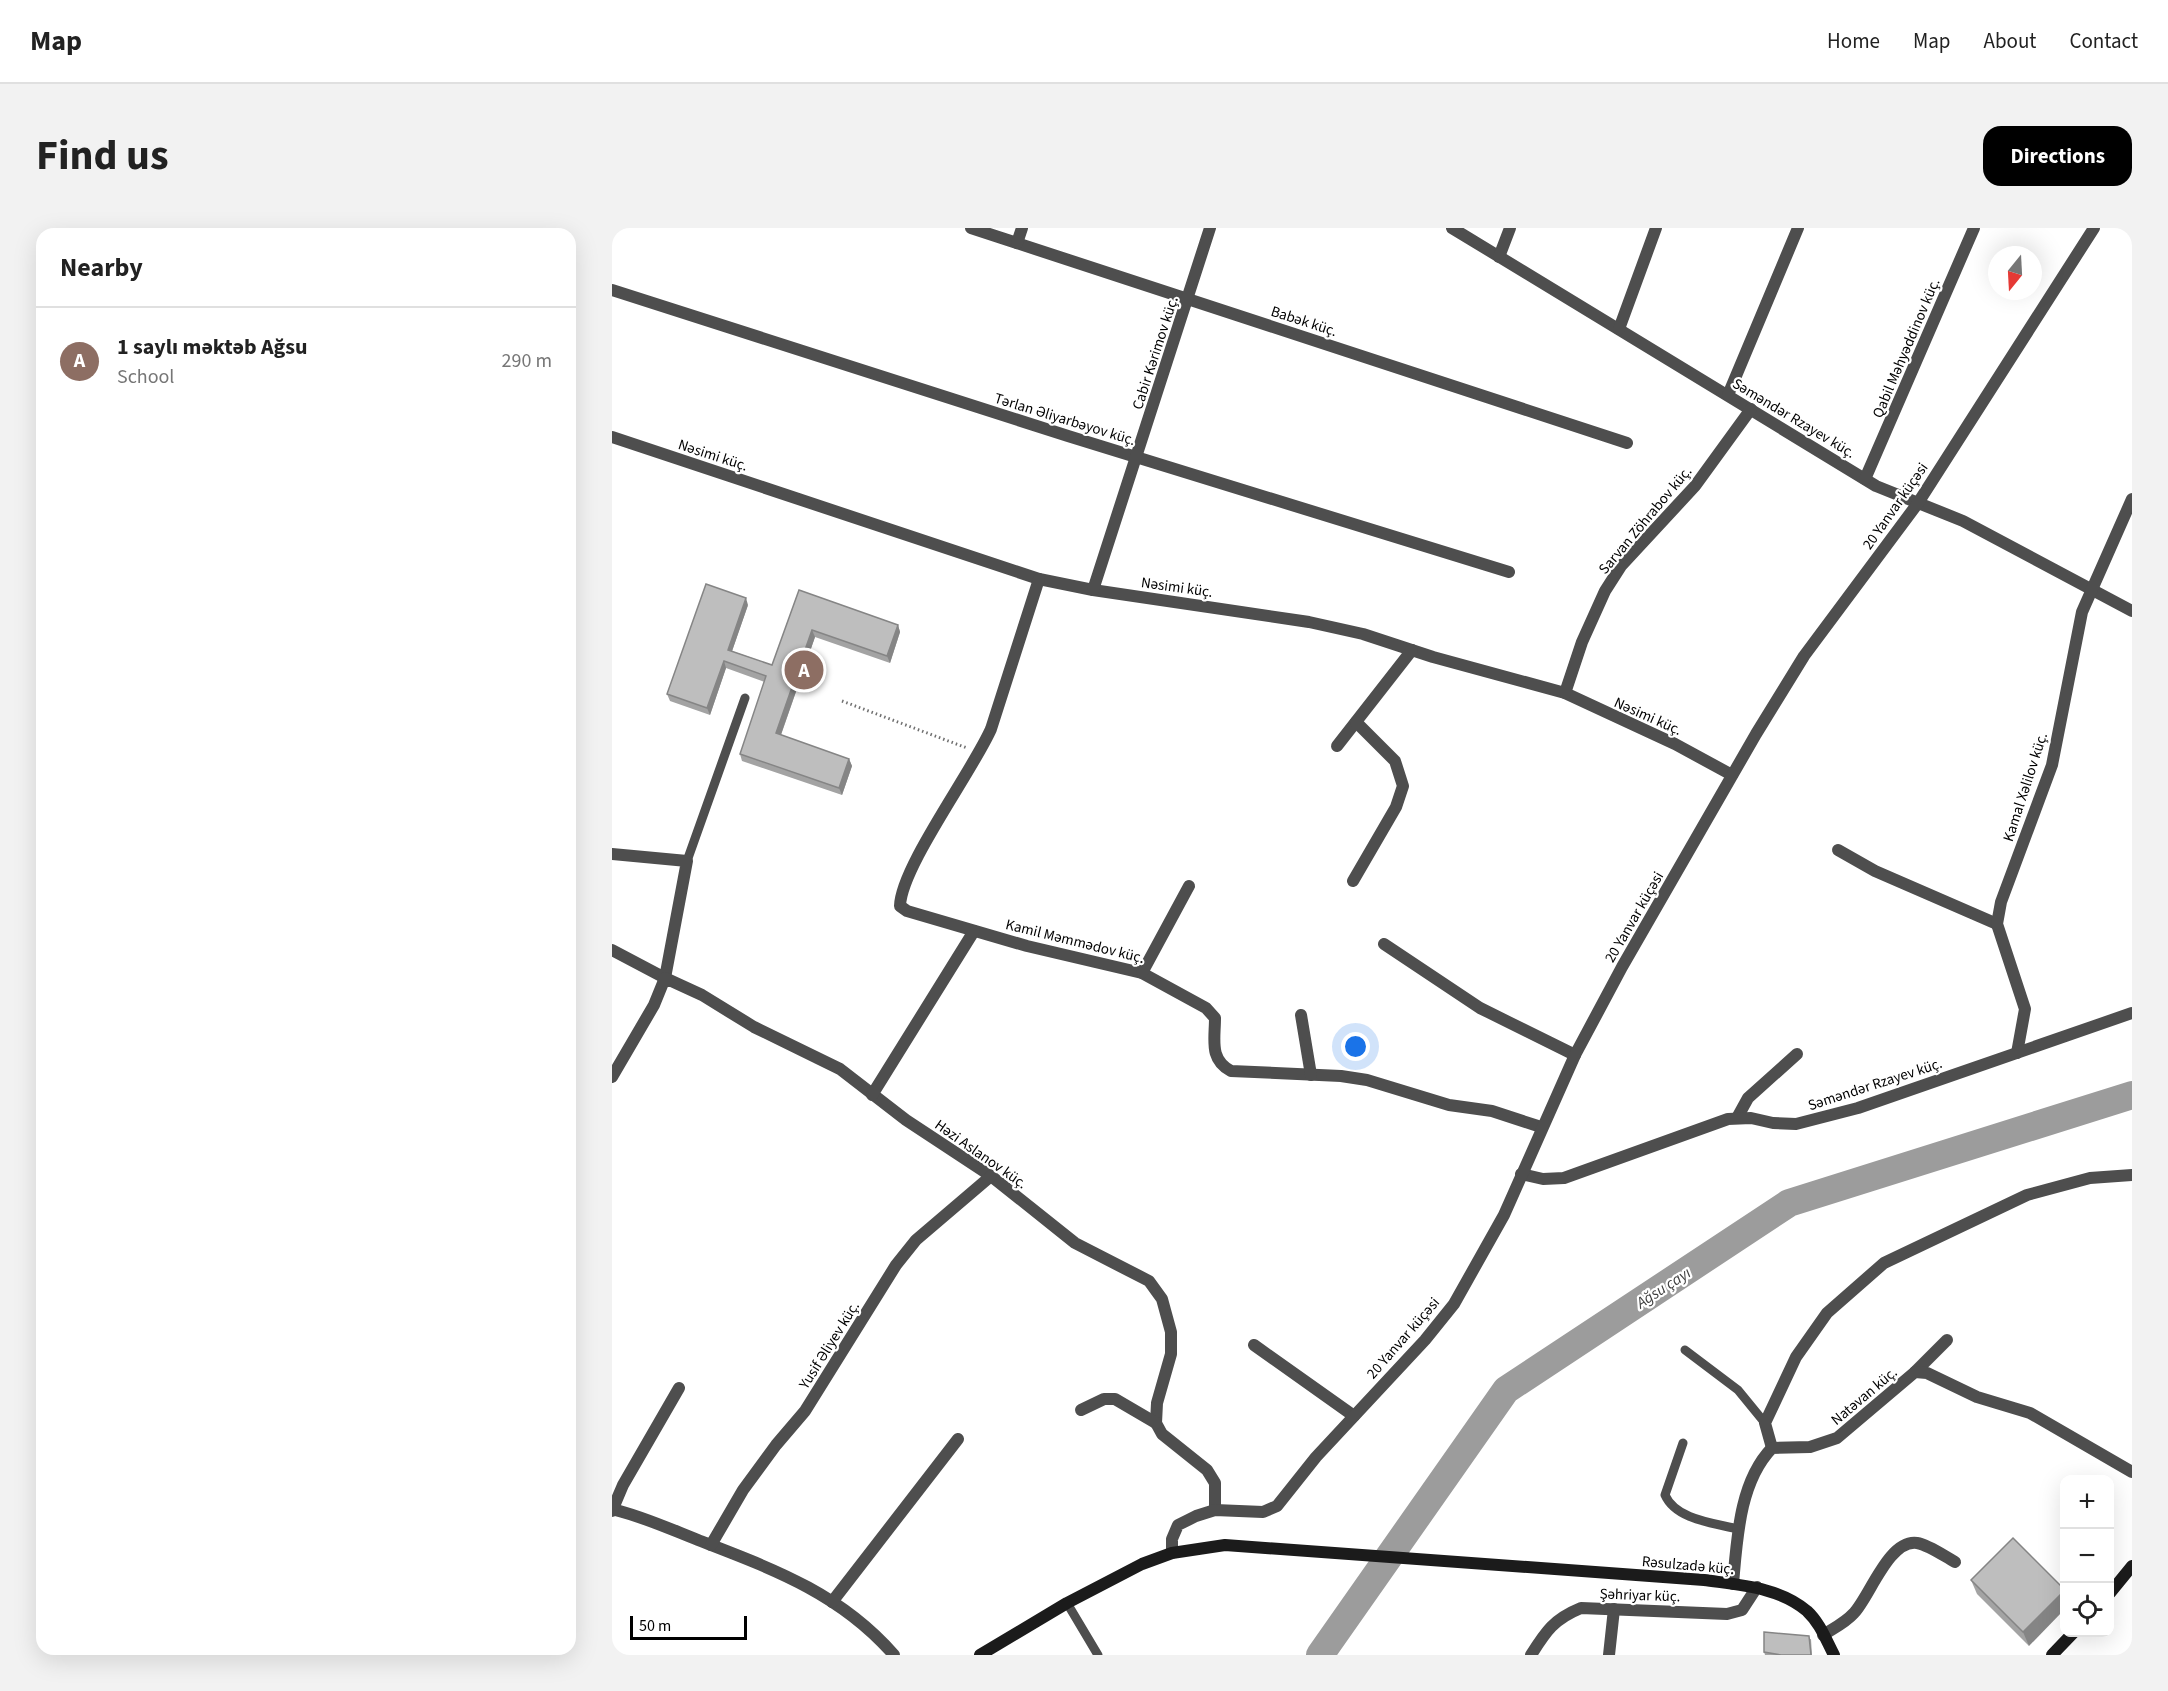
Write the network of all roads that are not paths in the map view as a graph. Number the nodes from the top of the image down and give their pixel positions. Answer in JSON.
{"nodes":[{"id":1,"x":971,"y":228,"type":"edge"},
{"id":2,"x":1022,"y":228,"type":"edge"},
{"id":3,"x":1210,"y":228,"type":"edge"},
{"id":4,"x":1452,"y":228,"type":"edge"},
{"id":5,"x":1510,"y":228,"type":"edge"},
{"id":6,"x":1656,"y":228,"type":"edge"},
{"id":7,"x":1798,"y":228,"type":"edge"},
{"id":8,"x":1974,"y":228,"type":"edge"},
{"id":9,"x":2094,"y":228,"type":"edge"},
{"id":10,"x":1017,"y":243,"type":"junction"},
{"id":11,"x":1500,"y":257,"type":"junction"},
{"id":12,"x":612,"y":290,"type":"edge"},
{"id":13,"x":1189,"y":299,"type":"junction"},
{"id":14,"x":1619,"y":329,"type":"junction"},
{"id":15,"x":1728,"y":395,"type":"junction"},
{"id":16,"x":1751,"y":409,"type":"junction"},
{"id":17,"x":612,"y":437,"type":"edge"},
{"id":18,"x":1627,"y":443,"type":"dead end"},
{"id":19,"x":1137,"y":457,"type":"junction"},
{"id":20,"x":1865,"y":479,"type":"junction"},
{"id":21,"x":2132,"y":499,"type":"edge"},
{"id":22,"x":1918,"y":503,"type":"junction"},
{"id":23,"x":1509,"y":572,"type":"dead end"},
{"id":24,"x":1039,"y":579,"type":"junction"},
{"id":25,"x":2092,"y":589,"type":"junction"},
{"id":26,"x":1093,"y":590,"type":"junction"},
{"id":27,"x":2132,"y":611,"type":"edge"},
{"id":28,"x":1412,"y":650,"type":"junction"},
{"id":29,"x":1565,"y":693,"type":"junction"},
{"id":30,"x":745,"y":698,"type":"dead end"},
{"id":31,"x":1356,"y":722,"type":"junction"},
{"id":32,"x":1337,"y":746,"type":"dead end"},
{"id":33,"x":1732,"y":775,"type":"junction"},
{"id":34,"x":1838,"y":850,"type":"dead end"},
{"id":35,"x":612,"y":854,"type":"edge"},
{"id":36,"x":687,"y":861,"type":"junction"},
{"id":37,"x":1353,"y":881,"type":"dead end"},
{"id":38,"x":1189,"y":886,"type":"dead end"},
{"id":39,"x":1997,"y":924,"type":"junction"},
{"id":40,"x":974,"y":931,"type":"junction"},
{"id":41,"x":1384,"y":944,"type":"dead end"},
{"id":42,"x":612,"y":950,"type":"edge"},
{"id":43,"x":1142,"y":973,"type":"junction"},
{"id":44,"x":665,"y":978,"type":"junction"},
{"id":45,"x":2132,"y":1013,"type":"edge"},
{"id":46,"x":1301,"y":1016,"type":"dead end"},
{"id":47,"x":2017,"y":1053,"type":"junction"},
{"id":48,"x":1797,"y":1054,"type":"dead end"},
{"id":49,"x":1575,"y":1055,"type":"junction"},
{"id":50,"x":1311,"y":1075,"type":"junction"},
{"id":51,"x":612,"y":1077,"type":"edge"},
{"id":52,"x":872,"y":1095,"type":"junction"},
{"id":53,"x":1737,"y":1118,"type":"junction"},
{"id":54,"x":1541,"y":1127,"type":"junction"},
{"id":55,"x":1521,"y":1174,"type":"junction"},
{"id":56,"x":2132,"y":1175,"type":"edge"},
{"id":57,"x":991,"y":1176,"type":"junction"},
{"id":58,"x":1947,"y":1340,"type":"dead end"},
{"id":59,"x":1254,"y":1345,"type":"dead end"},
{"id":60,"x":1685,"y":1350,"type":"dead end"},
{"id":61,"x":1915,"y":1372,"type":"junction"},
{"id":62,"x":679,"y":1388,"type":"dead end"},
{"id":63,"x":1081,"y":1410,"type":"dead end"},
{"id":64,"x":1354,"y":1416,"type":"junction"},
{"id":65,"x":1765,"y":1423,"type":"junction"},
{"id":66,"x":1156,"y":1424,"type":"junction"},
{"id":67,"x":958,"y":1439,"type":"dead end"},
{"id":68,"x":1683,"y":1443,"type":"dead end"},
{"id":69,"x":1772,"y":1448,"type":"junction"},
{"id":70,"x":2132,"y":1472,"type":"edge"},
{"id":71,"x":612,"y":1510,"type":"edge"},
{"id":72,"x":1215,"y":1510,"type":"junction"},
{"id":73,"x":1738,"y":1529,"type":"junction"},
{"id":74,"x":711,"y":1545,"type":"junction"},
{"id":75,"x":1172,"y":1553,"type":"junction"},
{"id":76,"x":1955,"y":1562,"type":"dead end"},
{"id":77,"x":2132,"y":1566,"type":"edge"},
{"id":78,"x":1733,"y":1584,"type":"junction"},
{"id":79,"x":1757,"y":1587,"type":"junction"},
{"id":80,"x":2114,"y":1587,"type":"edge"},
{"id":81,"x":832,"y":1602,"type":"junction"},
{"id":82,"x":1067,"y":1603,"type":"junction"},
{"id":83,"x":1614,"y":1609,"type":"junction"},
{"id":84,"x":1823,"y":1635,"type":"junction"},
{"id":85,"x":2069,"y":1637,"type":"edge"},
{"id":86,"x":894,"y":1655,"type":"edge"},
{"id":87,"x":980,"y":1655,"type":"edge"},
{"id":88,"x":1098,"y":1655,"type":"edge"},
{"id":89,"x":1531,"y":1655,"type":"edge"},
{"id":90,"x":1609,"y":1655,"type":"edge"},
{"id":91,"x":1834,"y":1655,"type":"edge"},
{"id":92,"x":2052,"y":1655,"type":"edge"}],
"edges":[{"from":1,"to":10,"type":"street","name":"Babək küç."},
{"from":2,"to":10,"type":"street"},
{"from":3,"to":13,"type":"street","name":"Cabir Kərimov küç."},
{"from":4,"to":11,"type":"street","name":"Səməndər Rzayev küç."},
{"from":5,"to":11,"type":"street"},
{"from":6,"to":14,"type":"street"},
{"from":7,"to":15,"type":"street"},
{"from":8,"to":20,"type":"street","name":"Qabil Məhyəddinov küç."},
{"from":9,"to":22,"type":"street","name":"20 Yanvar küçəsi"},
{"from":10,"to":13,"type":"street","name":"Babək küç."},
{"from":11,"to":14,"type":"street","name":"Səməndər Rzayev küç."},
{"from":12,"to":19,"type":"street","name":"Tərlan Əliyarbəyov küç."},
{"from":13,"to":18,"type":"street","name":"Babək küç."},
{"from":13,"to":19,"type":"street","name":"Cabir Kərimov küç."},
{"from":14,"to":15,"type":"street","name":"Səməndər Rzayev küç."},
{"from":15,"to":16,"type":"street","name":"Səməndər Rzayev küç."},
{"from":16,"to":20,"type":"street","name":"Səməndər Rzayev küç."},
{"from":16,"to":29,"type":"street","name":"Sarvan Zöhrabov küç."},
{"from":17,"to":24,"type":"street","name":"Nəsimi küç."},
{"from":19,"to":23,"type":"street","name":"Tərlan Əliyarbəyov küç."},
{"from":19,"to":26,"type":"street","name":"Cabir Kərimov küç."},
{"from":20,"to":22,"type":"street","name":"Səməndər Rzayev küç."},
{"from":21,"to":25,"type":"street","name":"Kamal Xəlilov küç."},
{"from":22,"to":25,"type":"street","name":"Səməndər Rzayev küç."},
{"from":22,"to":33,"type":"street","name":"20 Yanvar küçəsi"},
{"from":24,"to":26,"type":"street","name":"Nəsimi küç."},
{"from":24,"to":40,"type":"street","name":"Kamil Məmmədov küç."},
{"from":25,"to":27,"type":"street","name":"Səməndər Rzayev küç."},
{"from":25,"to":39,"type":"street","name":"Kamal Xəlilov küç."},
{"from":26,"to":28,"type":"street","name":"Nəsimi küç."},
{"from":28,"to":29,"type":"street","name":"Nəsimi küç."},
{"from":28,"to":31,"type":"street"},
{"from":29,"to":33,"type":"street","name":"Nəsimi küç."},
{"from":30,"to":36,"type":"lane"},
{"from":31,"to":32,"type":"street"},
{"from":31,"to":37,"type":"street"},
{"from":33,"to":49,"type":"street","name":"20 Yanvar küçəsi"},
{"from":34,"to":39,"type":"street"},
{"from":35,"to":36,"type":"street"},
{"from":36,"to":44,"type":"street"},
{"from":38,"to":43,"type":"street"},
{"from":39,"to":47,"type":"street"},
{"from":40,"to":43,"type":"street","name":"Kamil Məmmədov küç."},
{"from":40,"to":52,"type":"street"},
{"from":41,"to":49,"type":"street"},
{"from":42,"to":44,"type":"street","name":"Həzi Aslanov küç."},
{"from":43,"to":50,"type":"street","name":"Kamil Məmmədov küç."},
{"from":44,"to":51,"type":"street"},
{"from":44,"to":52,"type":"street","name":"Həzi Aslanov küç."},
{"from":45,"to":47,"type":"street","name":"Səməndər Rzayev küç."},
{"from":46,"to":50,"type":"street"},
{"from":47,"to":53,"type":"street","name":"Səməndər Rzayev küç."},
{"from":48,"to":53,"type":"street"},
{"from":49,"to":54,"type":"street","name":"20 Yanvar küçəsi"},
{"from":50,"to":54,"type":"street","name":"Kamil Məmmədov küç."},
{"from":52,"to":57,"type":"street","name":"Həzi Aslanov küç."},
{"from":53,"to":55,"type":"street","name":"Səməndər Rzayev küç."},
{"from":54,"to":55,"type":"street","name":"20 Yanvar küçəsi"},
{"from":55,"to":64,"type":"street","name":"20 Yanvar küçəsi"},
{"from":56,"to":65,"type":"street"},
{"from":57,"to":66,"type":"street","name":"Həzi Aslanov küç."},
{"from":57,"to":74,"type":"street","name":"Yusif Əliyev küç."},
{"from":58,"to":61,"type":"street"},
{"from":59,"to":64,"type":"street"},
{"from":60,"to":65,"type":"lane"},
{"from":61,"to":69,"type":"street","name":"Natəvan küç."},
{"from":61,"to":70,"type":"street","name":"Natəvan küç."},
{"from":62,"to":71,"type":"street"},
{"from":63,"to":66,"type":"street"},
{"from":64,"to":72,"type":"street","name":"20 Yanvar küçəsi"},
{"from":65,"to":69,"type":"street"},
{"from":66,"to":72,"type":"street"},
{"from":67,"to":81,"type":"street"},
{"from":68,"to":73,"type":"lane"},
{"from":69,"to":73,"type":"street"},
{"from":71,"to":74,"type":"street"},
{"from":72,"to":75,"type":"street","name":"20 Yanvar küçəsi"},
{"from":73,"to":78,"type":"street"},
{"from":74,"to":81,"type":"street"},
{"from":75,"to":78,"type":"main road","name":"Rəsulzadə küç."},
{"from":75,"to":82,"type":"main road","name":"Rəsulzadə küç."},
{"from":76,"to":84,"type":"street"},
{"from":77,"to":80,"type":"main road"},
{"from":78,"to":79,"type":"main road","name":"Rəsulzadə küç."},
{"from":79,"to":83,"type":"street","name":"Şəhriyar küç."},
{"from":79,"to":84,"type":"main road","name":"Rəsulzadə küç."},
{"from":81,"to":86,"type":"street"},
{"from":82,"to":87,"type":"main road","name":"Rəsulzadə küç."},
{"from":82,"to":88,"type":"lane"},
{"from":83,"to":89,"type":"street","name":"Şəhriyar küç."},
{"from":83,"to":90,"type":"street"},
{"from":84,"to":91,"type":"main road","name":"Rəsulzadə küç."},
{"from":85,"to":92,"type":"main road"}]}
